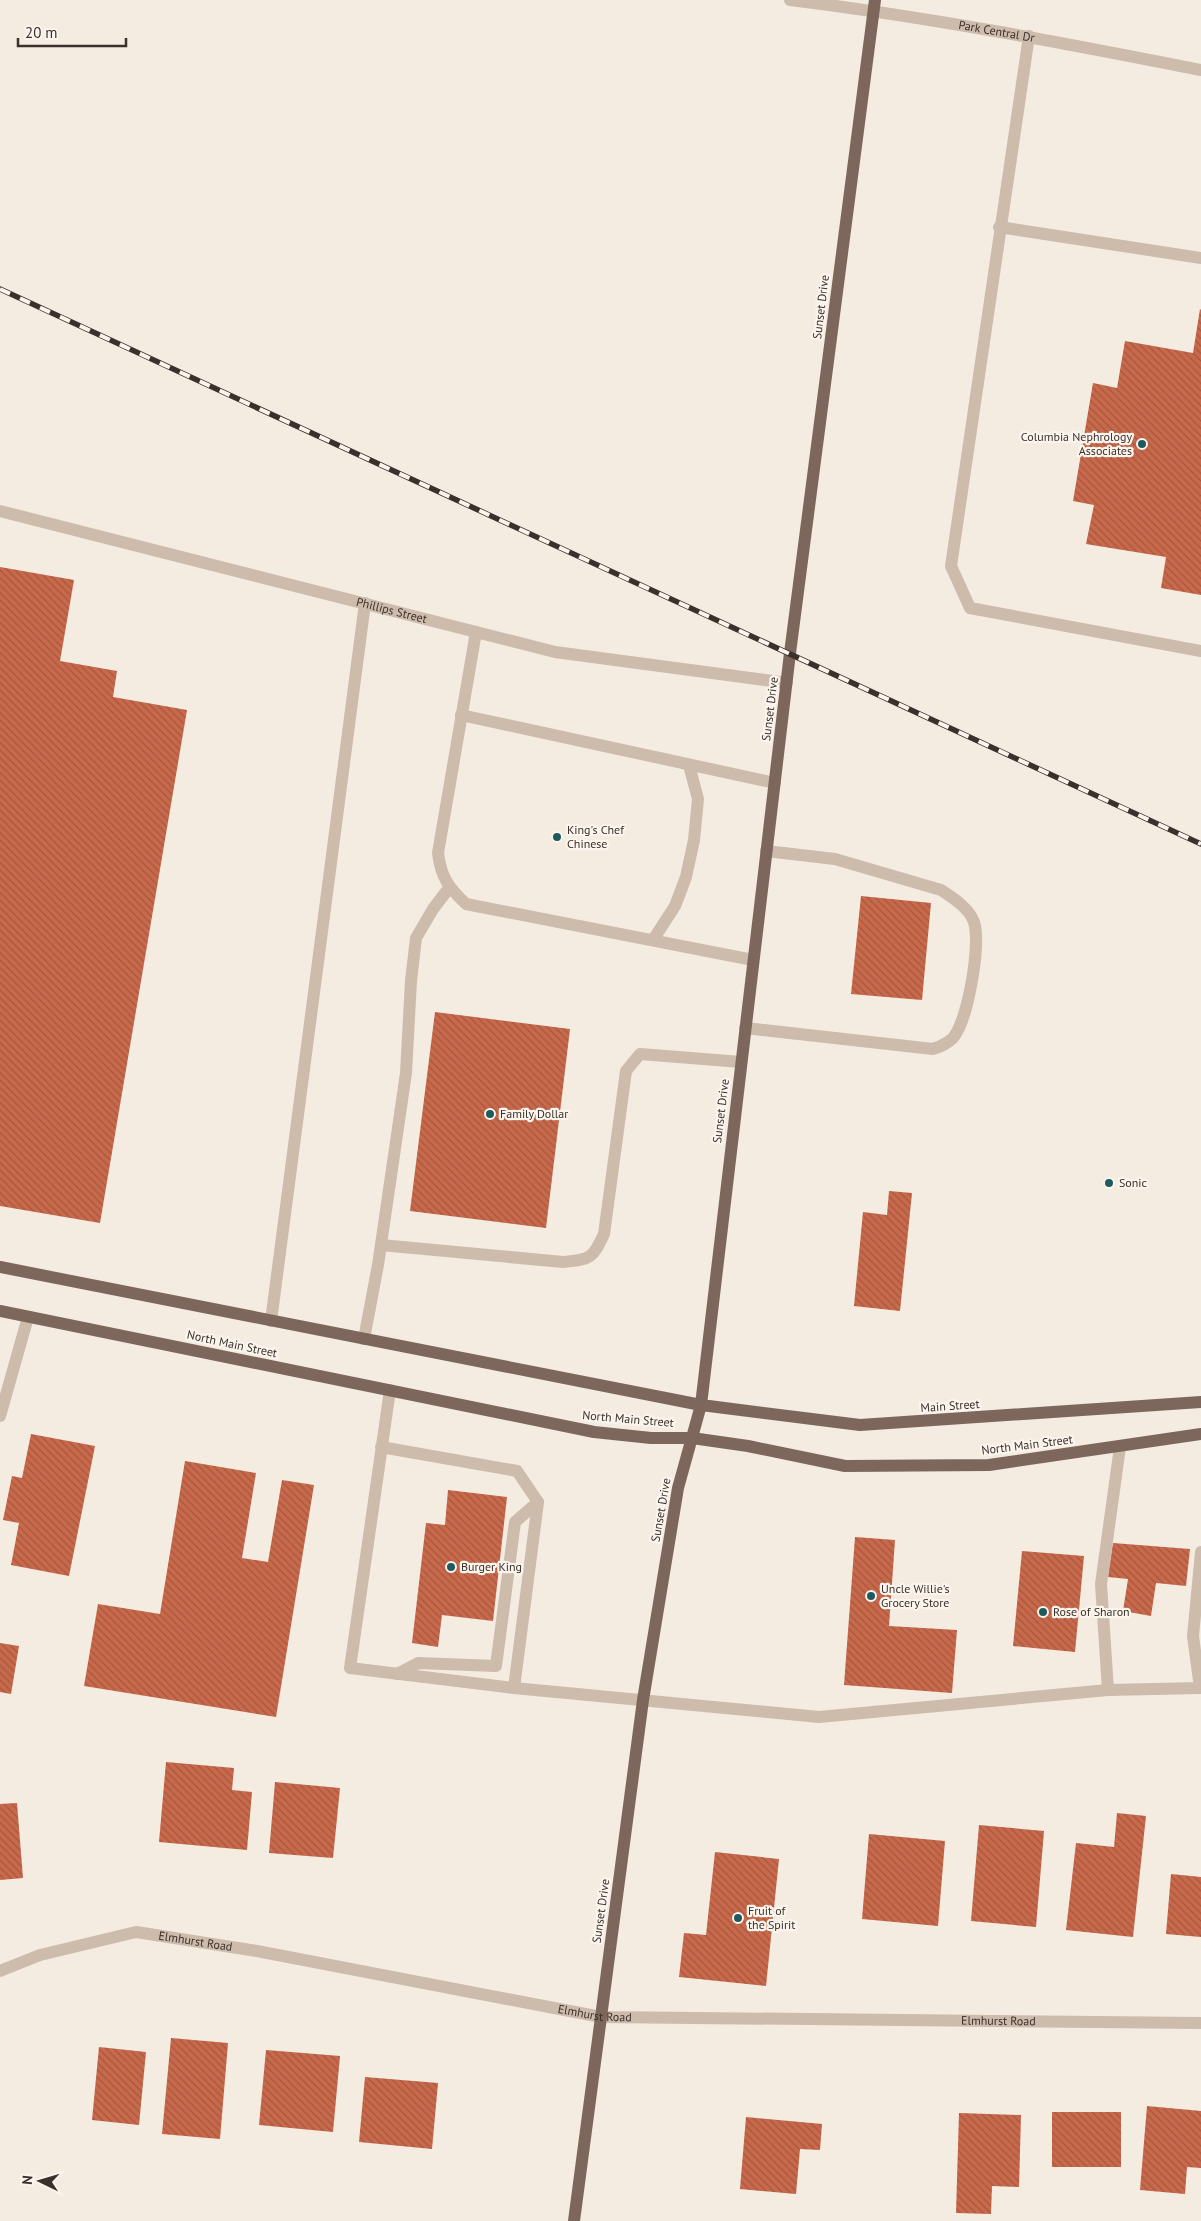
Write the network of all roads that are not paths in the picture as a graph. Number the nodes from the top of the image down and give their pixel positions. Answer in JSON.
{"nodes":[{"id":1,"x":790,"y":0,"type":"edge"},
{"id":2,"x":874,"y":5,"type":"edge"},
{"id":3,"x":1029,"y":36,"type":"junction"},
{"id":4,"x":1201,"y":70,"type":"edge"},
{"id":5,"x":999,"y":227,"type":"junction"},
{"id":6,"x":1201,"y":258,"type":"edge"},
{"id":7,"x":0,"y":511,"type":"edge"},
{"id":8,"x":366,"y":604,"type":"junction"},
{"id":9,"x":476,"y":632,"type":"junction"},
{"id":10,"x":1201,"y":651,"type":"edge"},
{"id":11,"x":787,"y":683,"type":"junction"},
{"id":12,"x":462,"y":716,"type":"junction"},
{"id":13,"x":689,"y":765,"type":"junction"},
{"id":14,"x":775,"y":783,"type":"junction"},
{"id":15,"x":766,"y":851,"type":"junction"},
{"id":16,"x":449,"y":888,"type":"junction"},
{"id":17,"x":653,"y":940,"type":"junction"},
{"id":18,"x":753,"y":960,"type":"junction"},
{"id":19,"x":745,"y":1028,"type":"junction"},
{"id":20,"x":741,"y":1062,"type":"junction"},
{"id":21,"x":381,"y":1245,"type":"junction"},
{"id":22,"x":0,"y":1267,"type":"edge"},
{"id":23,"x":0,"y":1311,"type":"edge"},
{"id":24,"x":28,"y":1317,"type":"junction"},
{"id":25,"x":271,"y":1321,"type":"junction"},
{"id":26,"x":364,"y":1339,"type":"junction"},
{"id":27,"x":390,"y":1390,"type":"junction"},
{"id":28,"x":1201,"y":1402,"type":"edge"},
{"id":29,"x":701,"y":1406,"type":"junction"},
{"id":30,"x":0,"y":1416,"type":"edge"},
{"id":31,"x":1201,"y":1434,"type":"edge"},
{"id":32,"x":692,"y":1438,"type":"junction"},
{"id":33,"x":381,"y":1447,"type":"junction"},
{"id":34,"x":1120,"y":1447,"type":"junction"},
{"id":35,"x":538,"y":1502,"type":"junction"},
{"id":36,"x":1201,"y":1552,"type":"edge"},
{"id":37,"x":397,"y":1674,"type":"junction"},
{"id":38,"x":514,"y":1688,"type":"junction"},
{"id":39,"x":1200,"y":1688,"type":"edge"},
{"id":40,"x":1108,"y":1690,"type":"junction"},
{"id":41,"x":643,"y":1700,"type":"junction"},
{"id":42,"x":0,"y":1971,"type":"edge"},
{"id":43,"x":601,"y":2017,"type":"junction"},
{"id":44,"x":1201,"y":2023,"type":"edge"},
{"id":45,"x":574,"y":2221,"type":"edge"}],
"edges":[{"from":1,"to":2,"type":"street","name":"Park Central Dr"},
{"from":2,"to":3,"type":"street","name":"Park Central Dr"},
{"from":2,"to":11,"type":"main road","name":"Sunset Drive"},
{"from":3,"to":4,"type":"street","name":"Park Central Dr"},
{"from":3,"to":5,"type":"street"},
{"from":5,"to":6,"type":"street"},
{"from":5,"to":10,"type":"street"},
{"from":7,"to":8,"type":"street","name":"Phillips Street"},
{"from":8,"to":9,"type":"street","name":"Phillips Street"},
{"from":8,"to":25,"type":"street"},
{"from":9,"to":11,"type":"street","name":"Phillips Street"},
{"from":9,"to":12,"type":"street"},
{"from":11,"to":14,"type":"main road","name":"Sunset Drive"},
{"from":12,"to":13,"type":"street"},
{"from":12,"to":16,"type":"street"},
{"from":13,"to":14,"type":"street"},
{"from":13,"to":17,"type":"street"},
{"from":14,"to":15,"type":"main road","name":"Sunset Drive"},
{"from":15,"to":18,"type":"main road","name":"Sunset Drive"},
{"from":15,"to":19,"type":"street"},
{"from":16,"to":17,"type":"street"},
{"from":16,"to":21,"type":"street"},
{"from":17,"to":18,"type":"street"},
{"from":18,"to":19,"type":"main road","name":"Sunset Drive"},
{"from":19,"to":20,"type":"main road","name":"Sunset Drive"},
{"from":20,"to":21,"type":"street"},
{"from":20,"to":29,"type":"main road","name":"Sunset Drive"},
{"from":21,"to":26,"type":"street"},
{"from":22,"to":25,"type":"main road","name":"North Main Street"},
{"from":23,"to":24,"type":"main road","name":"North Main Street"},
{"from":24,"to":27,"type":"main road","name":"North Main Street"},
{"from":24,"to":30,"type":"street"},
{"from":25,"to":26,"type":"main road","name":"North Main Street"},
{"from":26,"to":29,"type":"main road","name":"North Main Street"},
{"from":27,"to":32,"type":"main road","name":"North Main Street"},
{"from":27,"to":33,"type":"street"},
{"from":28,"to":29,"type":"main road","name":"Main Street"},
{"from":29,"to":32,"type":"main road","name":"Sunset Drive"},
{"from":31,"to":34,"type":"main road","name":"North Main Street"},
{"from":32,"to":34,"type":"main road","name":"North Main Street"},
{"from":32,"to":41,"type":"main road","name":"Sunset Drive"},
{"from":33,"to":35,"type":"street"},
{"from":33,"to":37,"type":"street"},
{"from":34,"to":40,"type":"street"},
{"from":35,"to":37,"type":"street"},
{"from":35,"to":38,"type":"street"},
{"from":36,"to":39,"type":"street"},
{"from":37,"to":38,"type":"street"},
{"from":38,"to":41,"type":"street"},
{"from":39,"to":40,"type":"street"},
{"from":40,"to":41,"type":"street"},
{"from":41,"to":43,"type":"main road","name":"Sunset Drive"},
{"from":42,"to":43,"type":"street","name":"Elmhurst Road"},
{"from":43,"to":44,"type":"street","name":"Elmhurst Road"},
{"from":43,"to":45,"type":"main road","name":"Sunset Drive"}]}
